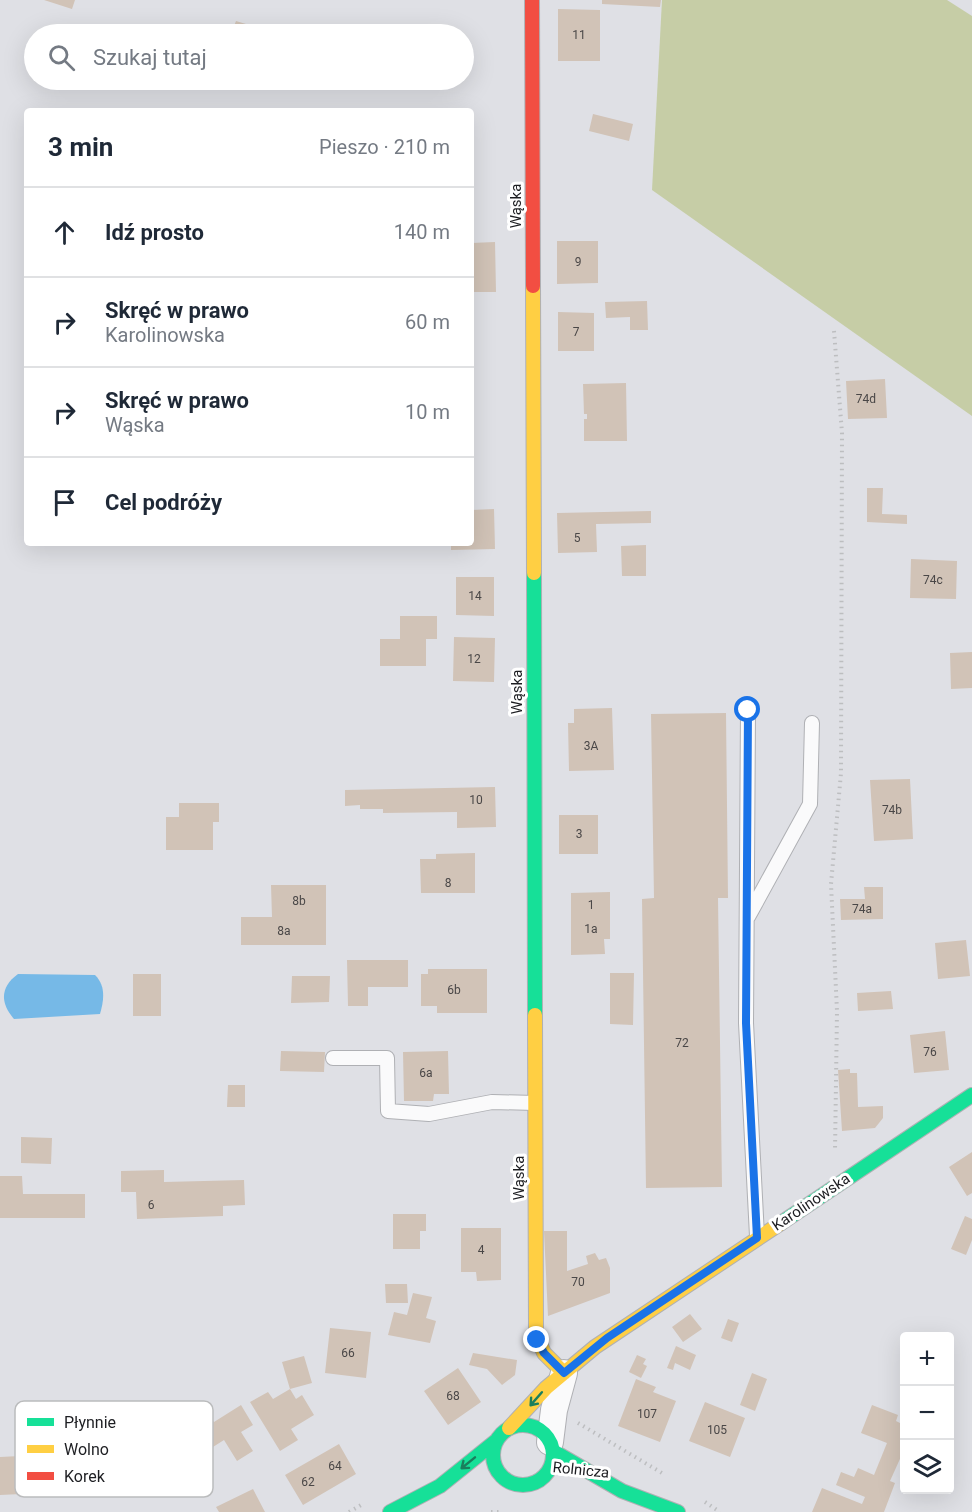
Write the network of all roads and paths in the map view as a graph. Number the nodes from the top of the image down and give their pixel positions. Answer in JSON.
{"nodes":[{"id":1,"x":532,"y":0,"type":"edge"},
{"id":2,"x":834,"y":331,"type":"dead end"},
{"id":3,"x":748,"y":710,"type":"dead end"},
{"id":4,"x":812,"y":723,"type":"dead end"},
{"id":5,"x":747,"y":918,"type":"junction"},
{"id":6,"x":333,"y":1058,"type":"dead end"},
{"id":7,"x":972,"y":1095,"type":"edge"},
{"id":8,"x":535,"y":1103,"type":"junction"},
{"id":9,"x":835,"y":1186,"type":"junction"},
{"id":10,"x":757,"y":1238,"type":"junction"},
{"id":11,"x":564,"y":1373,"type":"junction"},
{"id":12,"x":509,"y":1428,"type":"junction"},
{"id":13,"x":496,"y":1441,"type":"junction"},
{"id":14,"x":551,"y":1446,"type":"junction"},
{"id":15,"x":509,"y":1482,"type":"junction"},
{"id":16,"x":537,"y":1482,"type":"junction"},
{"id":17,"x":487,"y":1483,"type":"dead end"},
{"id":18,"x":557,"y":1483,"type":"dead end"},
{"id":19,"x":465,"y":1484,"type":"dead end"},
{"id":20,"x":581,"y":1485,"type":"dead end"},
{"id":21,"x":440,"y":1486,"type":"junction"},
{"id":22,"x":622,"y":1491,"type":"junction"},
{"id":23,"x":390,"y":1512,"type":"edge"},
{"id":24,"x":491,"y":1512,"type":"edge"},
{"id":25,"x":499,"y":1512,"type":"edge"},
{"id":26,"x":678,"y":1512,"type":"edge"}],
"edges":[{"from":1,"to":8,"type":"street","name":"Wąska"},
{"from":2,"to":9,"type":"path"},
{"from":3,"to":5,"type":"lane"},
{"from":4,"to":5,"type":"lane"},
{"from":5,"to":10,"type":"lane"},
{"from":6,"to":8,"type":"lane"},
{"from":7,"to":9,"type":"street","name":"Karolinowska"},
{"from":8,"to":11,"type":"street","name":"Wąska"},
{"from":9,"to":10,"type":"street","name":"Karolinowska"},
{"from":10,"to":11,"type":"street","name":"Karolinowska"},
{"from":11,"to":12,"type":"street","name":"Karolinowska","one_way":true},
{"from":11,"to":14,"type":"street"},
{"from":12,"to":13,"type":"street"},
{"from":12,"to":14,"type":"street"},
{"from":13,"to":15,"type":"street"},
{"from":13,"to":21,"type":"street","one_way":true},
{"from":14,"to":16,"type":"street"},
{"from":14,"to":22,"type":"street","name":"Rolnicza"},
{"from":15,"to":16,"type":"street"},
{"from":15,"to":17,"type":"street"},
{"from":16,"to":18,"type":"street","name":"Rolnicza"},
{"from":19,"to":21,"type":"street"},
{"from":20,"to":22,"type":"street","name":"Rolnicza"},
{"from":21,"to":23,"type":"street"},
{"from":22,"to":26,"type":"street","name":"Rolnicza"},
{"from":24,"to":25,"type":"path"}]}
